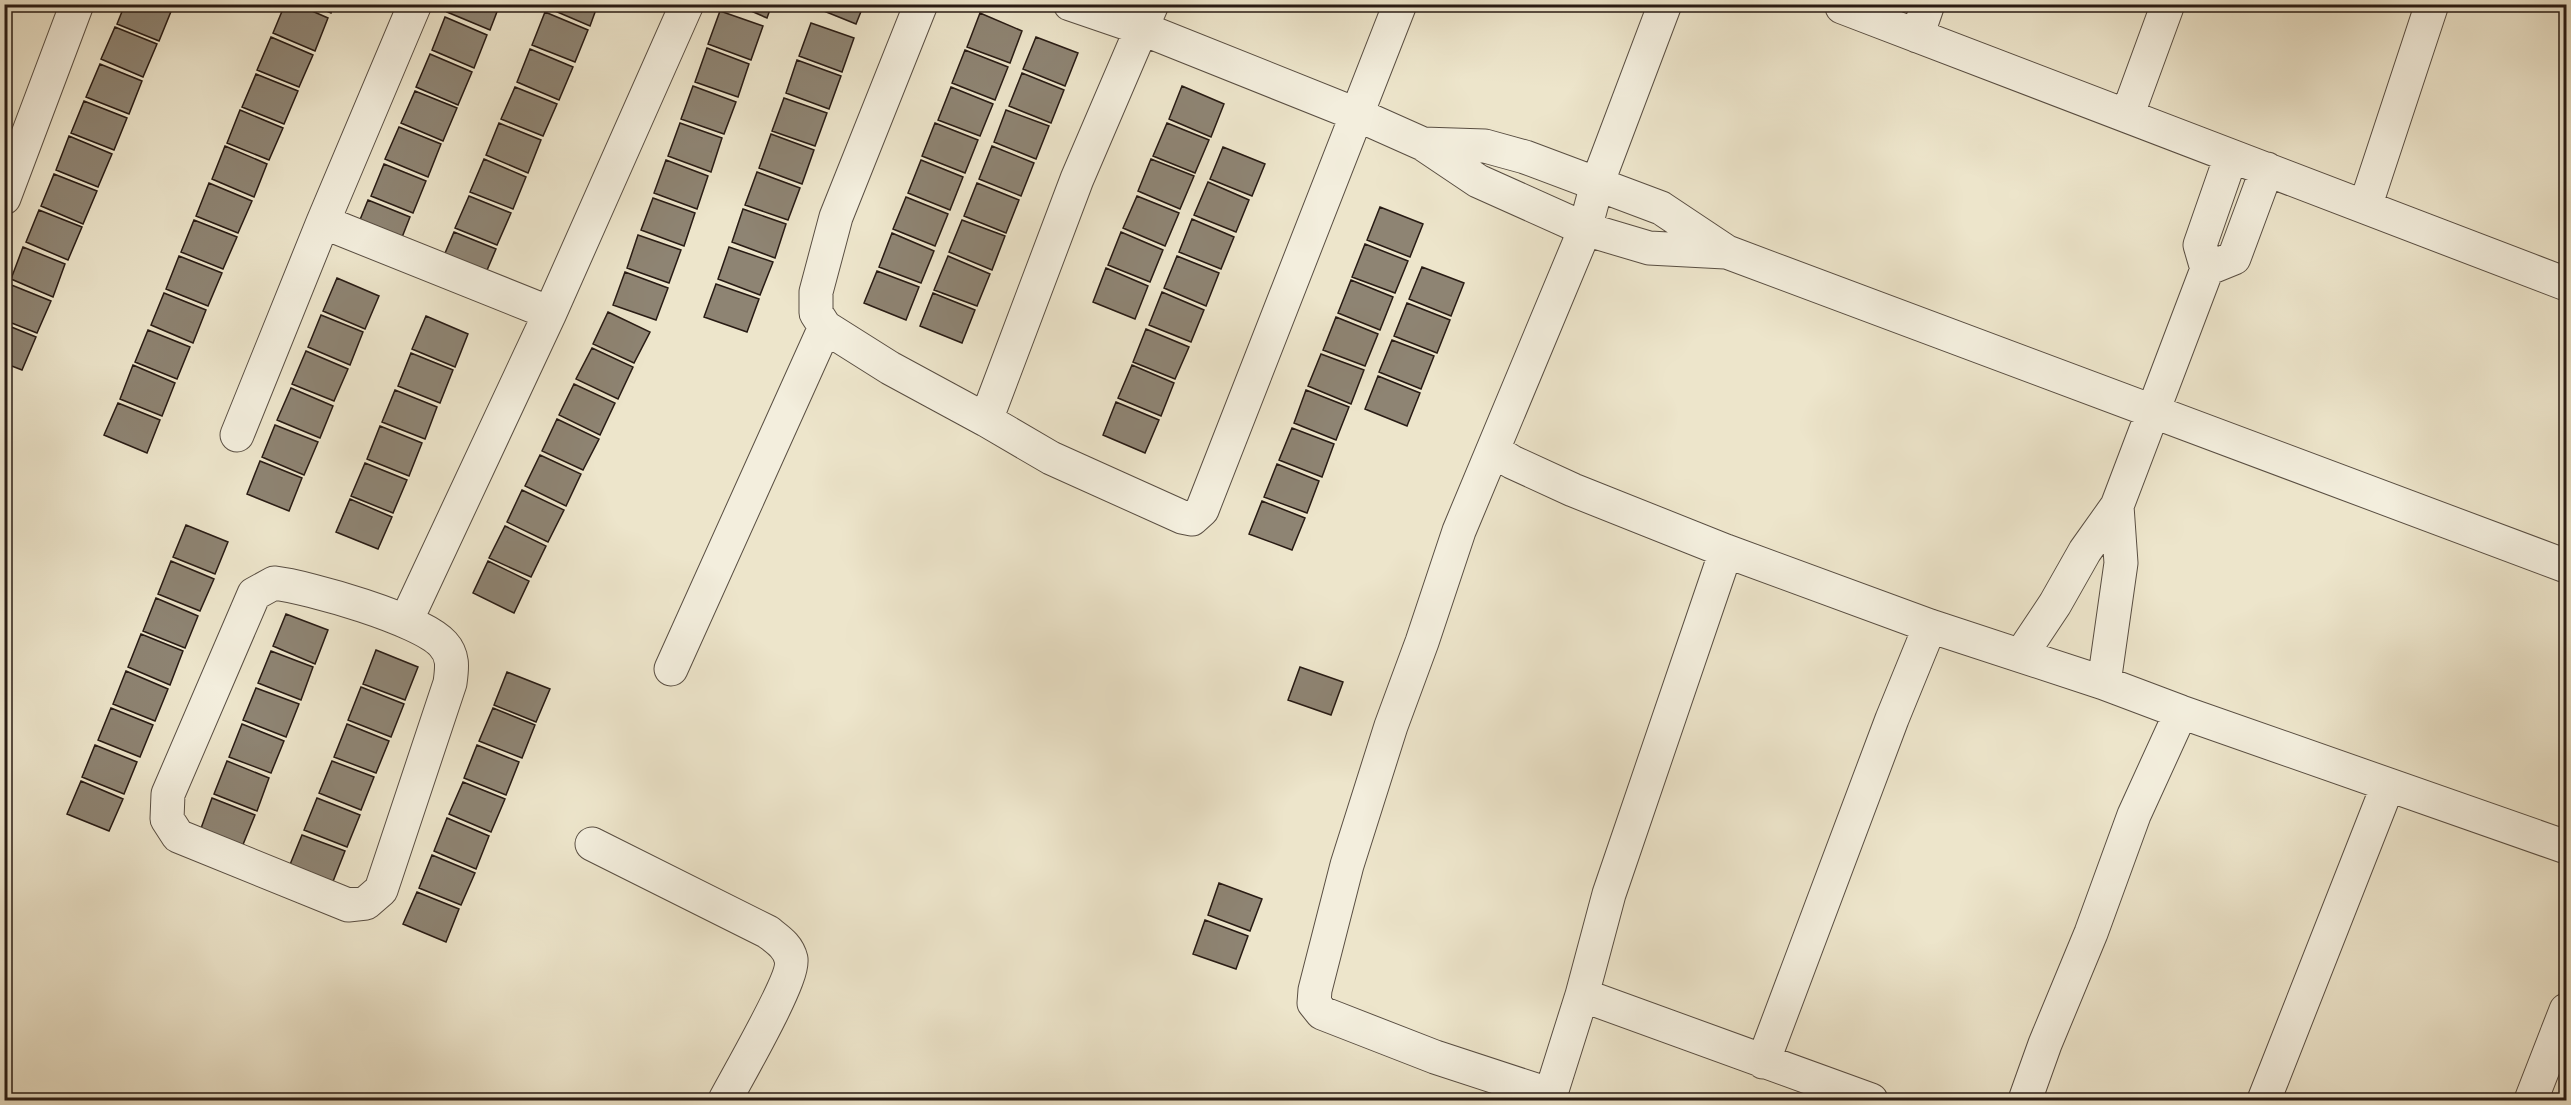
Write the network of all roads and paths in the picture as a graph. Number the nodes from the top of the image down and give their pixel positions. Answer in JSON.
{"nodes":[{"id":1,"x":77,"y":4,"type":"edge"},
{"id":2,"x":415,"y":4,"type":"edge"},
{"id":3,"x":687,"y":4,"type":"edge"},
{"id":4,"x":921,"y":4,"type":"edge"},
{"id":5,"x":1070,"y":4,"type":"edge"},
{"id":6,"x":1400,"y":4,"type":"edge"},
{"id":7,"x":1665,"y":4,"type":"edge"},
{"id":8,"x":1928,"y":4,"type":"edge"},
{"id":9,"x":2168,"y":4,"type":"edge"},
{"id":10,"x":2432,"y":4,"type":"edge"},
{"id":11,"x":1842,"y":7,"type":"dead end"},
{"id":12,"x":1147,"y":17,"type":"edge"},
{"id":13,"x":1917,"y":36,"type":"junction"},
{"id":14,"x":1358,"y":115,"type":"junction"},
{"id":15,"x":2127,"y":116,"type":"junction"},
{"id":16,"x":1423,"y":144,"type":"junction"},
{"id":17,"x":2231,"y":156,"type":"junction"},
{"id":18,"x":2267,"y":170,"type":"junction"},
{"id":19,"x":1597,"y":184,"type":"junction"},
{"id":20,"x":4,"y":198,"type":"edge"},
{"id":21,"x":2365,"y":207,"type":"junction"},
{"id":22,"x":322,"y":222,"type":"junction"},
{"id":23,"x":1585,"y":229,"type":"junction"},
{"id":24,"x":1727,"y":252,"type":"junction"},
{"id":25,"x":2207,"y":269,"type":"junction"},
{"id":26,"x":2566,"y":284,"type":"edge"},
{"id":27,"x":550,"y":313,"type":"junction"},
{"id":28,"x":825,"y":327,"type":"junction"},
{"id":29,"x":2154,"y":410,"type":"junction"},
{"id":30,"x":986,"y":420,"type":"junction"},
{"id":31,"x":237,"y":435,"type":"dead end"},
{"id":32,"x":1493,"y":450,"type":"junction"},
{"id":33,"x":2117,"y":506,"type":"junction"},
{"id":34,"x":1726,"y":551,"type":"junction"},
{"id":35,"x":2566,"y":566,"type":"edge"},
{"id":36,"x":406,"y":621,"type":"junction"},
{"id":37,"x":1930,"y":626,"type":"junction"},
{"id":38,"x":2021,"y":654,"type":"junction"},
{"id":39,"x":671,"y":669,"type":"dead end"},
{"id":40,"x":2104,"y":683,"type":"junction"},
{"id":41,"x":2181,"y":712,"type":"junction"},
{"id":42,"x":2388,"y":785,"type":"junction"},
{"id":43,"x":592,"y":844,"type":"dead end"},
{"id":44,"x":2566,"y":847,"type":"edge"},
{"id":45,"x":1582,"y":995,"type":"junction"},
{"id":46,"x":2566,"y":1010,"type":"edge"},
{"id":47,"x":1763,"y":1062,"type":"junction"},
{"id":48,"x":725,"y":1101,"type":"edge"},
{"id":49,"x":1871,"y":1101,"type":"edge"},
{"id":50,"x":2025,"y":1101,"type":"edge"},
{"id":51,"x":2264,"y":1101,"type":"edge"},
{"id":52,"x":2530,"y":1101,"type":"edge"}],
"edges":[{"from":1,"to":20,"type":"street"},
{"from":2,"to":22,"type":"street"},
{"from":3,"to":27,"type":"street"},
{"from":4,"to":28,"type":"street"},
{"from":5,"to":12,"type":"street"},
{"from":6,"to":14,"type":"street"},
{"from":7,"to":19,"type":"street"},
{"from":8,"to":13,"type":"street"},
{"from":9,"to":15,"type":"street"},
{"from":10,"to":21,"type":"street"},
{"from":11,"to":13,"type":"street"},
{"from":12,"to":14,"type":"street"},
{"from":12,"to":30,"type":"street"},
{"from":13,"to":15,"type":"street"},
{"from":14,"to":16,"type":"street"},
{"from":14,"to":30,"type":"street"},
{"from":15,"to":17,"type":"street"},
{"from":16,"to":19,"type":"street"},
{"from":16,"to":23,"type":"street"},
{"from":17,"to":18,"type":"street"},
{"from":17,"to":25,"type":"street"},
{"from":18,"to":21,"type":"street"},
{"from":18,"to":25,"type":"street"},
{"from":19,"to":23,"type":"street"},
{"from":19,"to":24,"type":"street"},
{"from":21,"to":26,"type":"street"},
{"from":22,"to":27,"type":"street"},
{"from":22,"to":31,"type":"street"},
{"from":23,"to":24,"type":"street"},
{"from":23,"to":32,"type":"street"},
{"from":24,"to":29,"type":"street"},
{"from":25,"to":29,"type":"street"},
{"from":27,"to":36,"type":"street"},
{"from":28,"to":30,"type":"street"},
{"from":28,"to":39,"type":"street"},
{"from":29,"to":33,"type":"street"},
{"from":29,"to":35,"type":"street"},
{"from":32,"to":34,"type":"street"},
{"from":32,"to":45,"type":"street"},
{"from":33,"to":38,"type":"street"},
{"from":33,"to":40,"type":"street"},
{"from":34,"to":37,"type":"street"},
{"from":34,"to":45,"type":"street"},
{"from":36,"to":36,"type":"street"},
{"from":37,"to":38,"type":"street"},
{"from":37,"to":47,"type":"street"},
{"from":38,"to":40,"type":"street"},
{"from":40,"to":41,"type":"street"},
{"from":41,"to":42,"type":"street"},
{"from":41,"to":50,"type":"street"},
{"from":42,"to":44,"type":"street"},
{"from":42,"to":51,"type":"street"},
{"from":43,"to":48,"type":"street"},
{"from":45,"to":47,"type":"street"},
{"from":46,"to":52,"type":"street"},
{"from":47,"to":49,"type":"street"}]}
